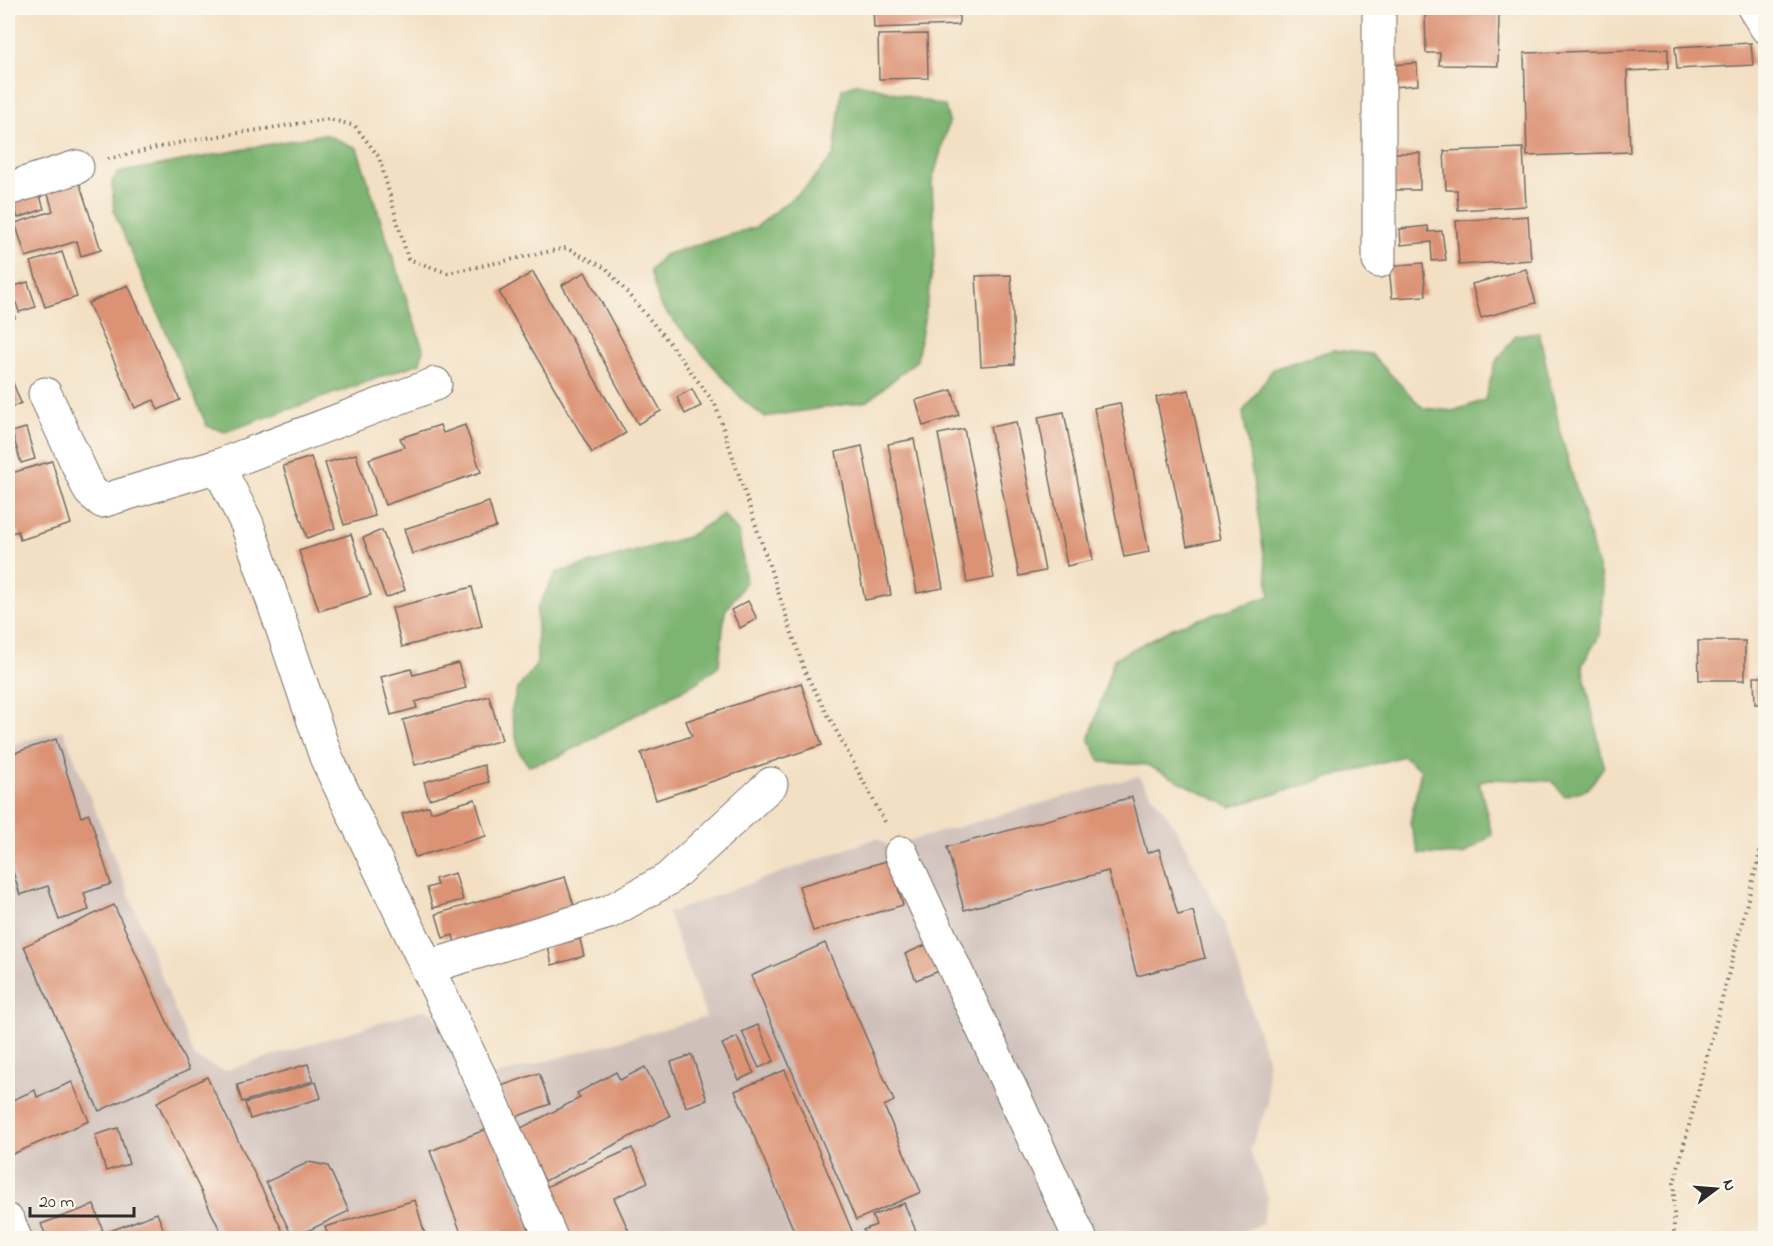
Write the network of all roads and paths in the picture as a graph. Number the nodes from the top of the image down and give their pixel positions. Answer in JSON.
{"nodes":[{"id":1,"x":1379,"y":8,"type":"edge"},
{"id":2,"x":1754,"y":8,"type":"edge"},
{"id":3,"x":1766,"y":27,"type":"edge"},
{"id":4,"x":77,"y":167,"type":"joint"},
{"id":5,"x":8,"y":189,"type":"edge"},
{"id":6,"x":1379,"y":261,"type":"dead end"},
{"id":7,"x":435,"y":384,"type":"dead end"},
{"id":8,"x":45,"y":394,"type":"dead end"},
{"id":9,"x":218,"y":466,"type":"junction"},
{"id":10,"x":771,"y":784,"type":"dead end"},
{"id":11,"x":1766,"y":830,"type":"edge"},
{"id":12,"x":901,"y":854,"type":"joint"},
{"id":13,"x":428,"y":967,"type":"junction"},
{"id":14,"x":8,"y":1221,"type":"edge"},
{"id":15,"x":15,"y":1239,"type":"edge"},
{"id":16,"x":551,"y":1239,"type":"edge"},
{"id":17,"x":1080,"y":1239,"type":"edge"},
{"id":18,"x":1674,"y":1239,"type":"edge"}],
"edges":[{"from":1,"to":6,"type":"street"},
{"from":2,"to":3,"type":"street"},
{"from":4,"to":5,"type":"street"},
{"from":4,"to":12,"type":"path"},
{"from":7,"to":9,"type":"street"},
{"from":8,"to":9,"type":"street"},
{"from":9,"to":13,"type":"street"},
{"from":10,"to":13,"type":"street"},
{"from":11,"to":18,"type":"path"},
{"from":12,"to":17,"type":"street"},
{"from":13,"to":16,"type":"street"},
{"from":14,"to":15,"type":"street"}]}
